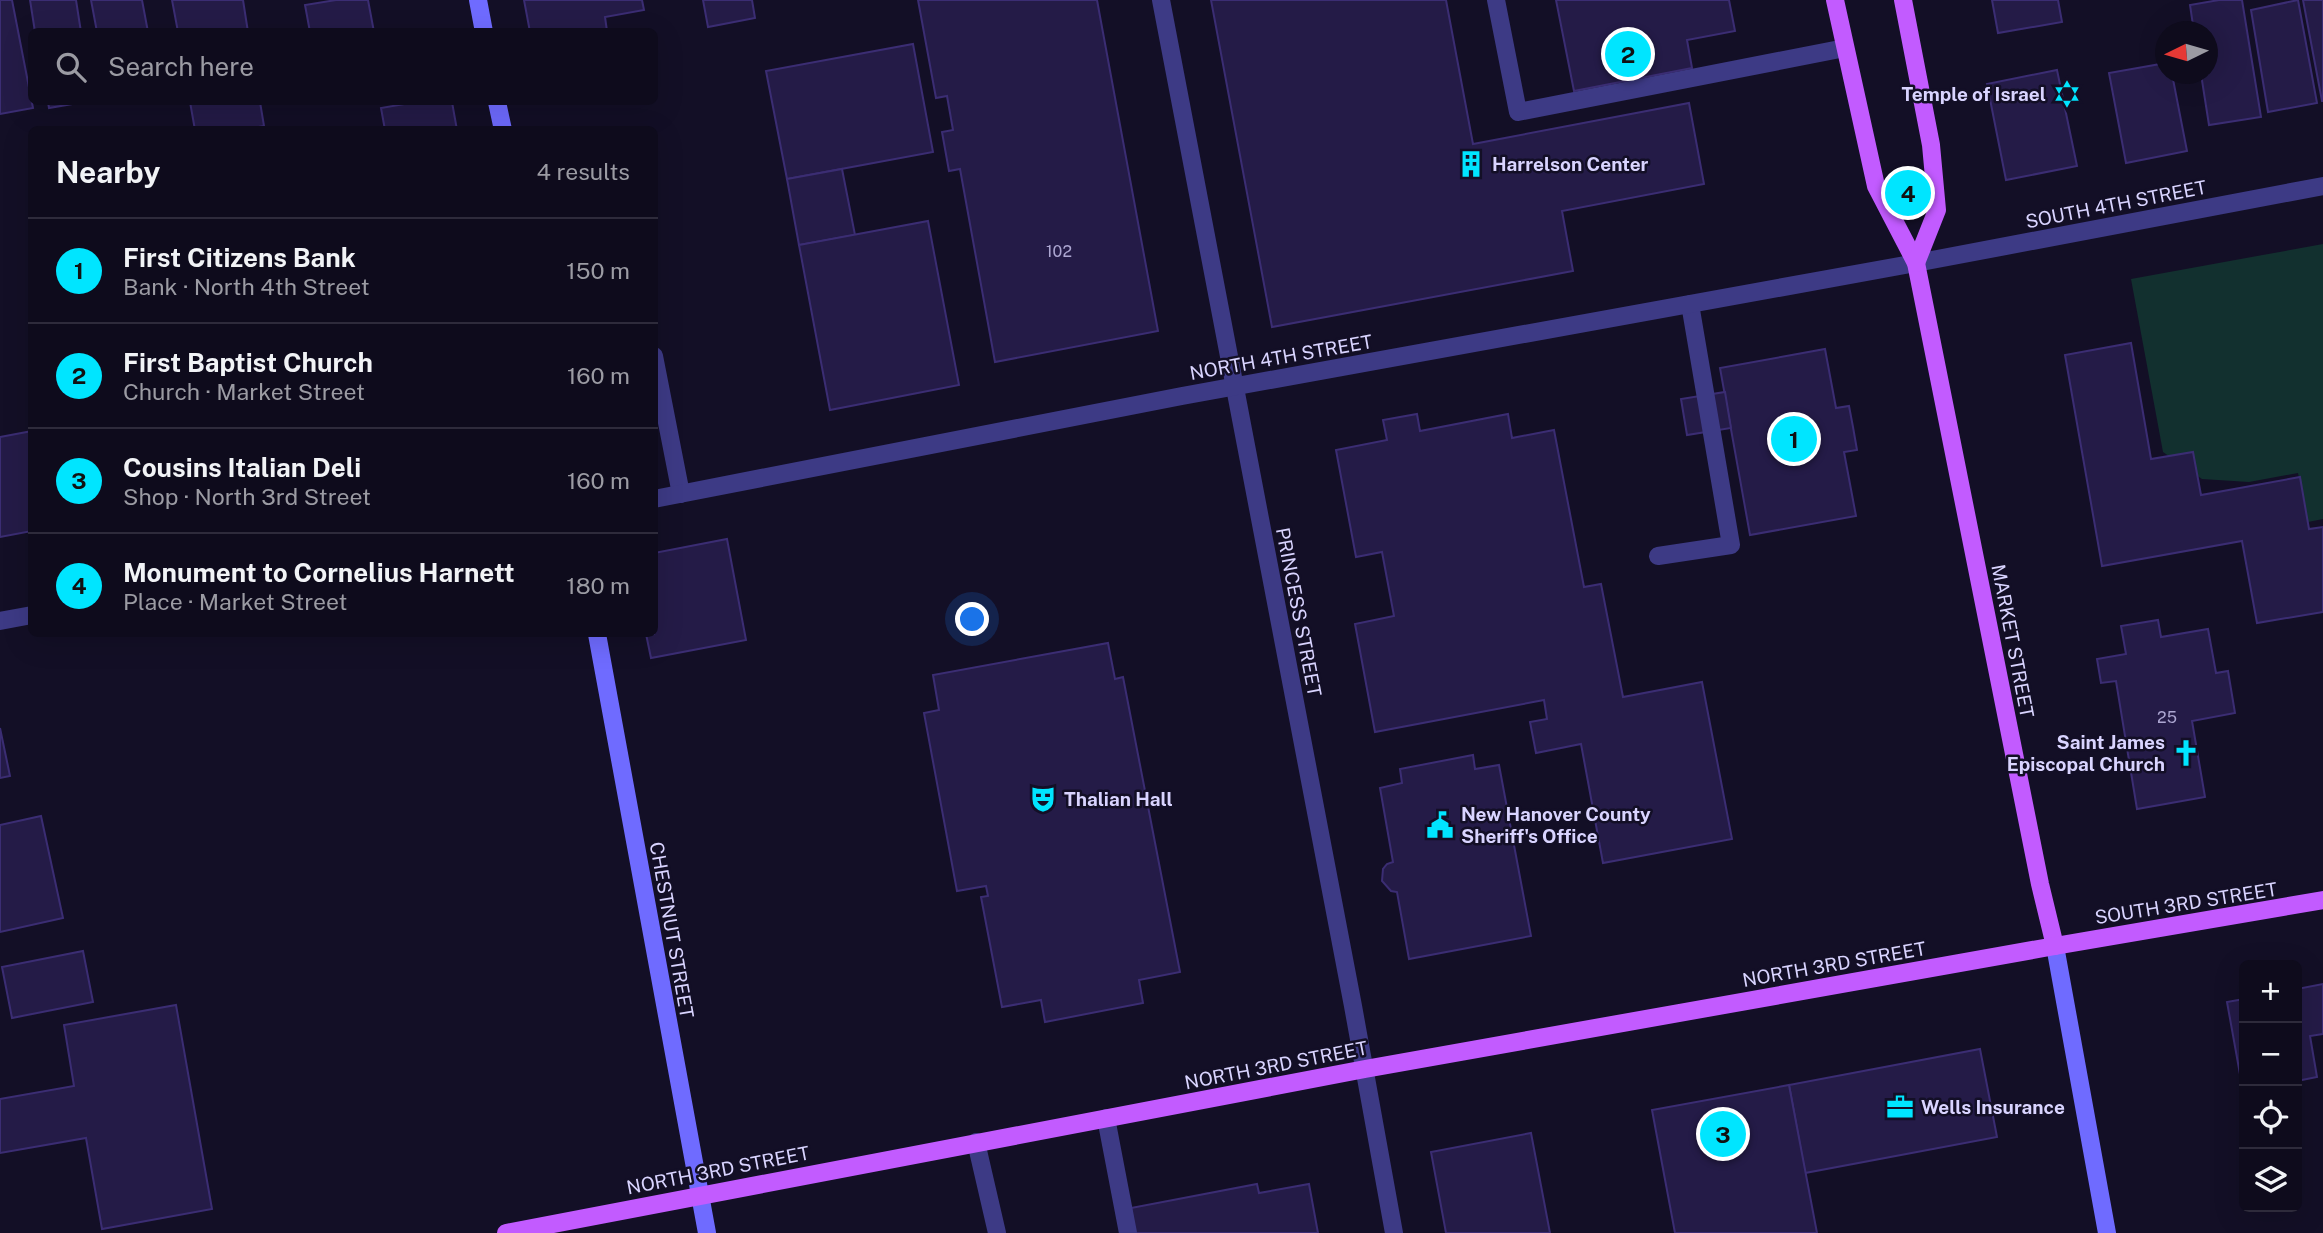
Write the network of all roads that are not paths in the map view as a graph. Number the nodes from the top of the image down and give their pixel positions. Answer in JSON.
{"nodes":[{"id":1,"x":478,"y":0,"type":"edge"},
{"id":2,"x":1161,"y":0,"type":"edge"},
{"id":3,"x":1496,"y":0,"type":"edge"},
{"id":4,"x":1835,"y":0,"type":"edge"},
{"id":5,"x":1903,"y":0,"type":"edge"},
{"id":6,"x":483,"y":28,"type":"edge"},
{"id":7,"x":1845,"y":48,"type":"junction"},
{"id":8,"x":498,"y":105,"type":"edge"},
{"id":9,"x":502,"y":126,"type":"edge"},
{"id":10,"x":2323,"y":186,"type":"edge"},
{"id":11,"x":1916,"y":263,"type":"junction"},
{"id":12,"x":1690,"y":304,"type":"junction"},
{"id":13,"x":658,"y":376,"type":"edge"},
{"id":14,"x":1234,"y":387,"type":"junction"},
{"id":15,"x":681,"y":494,"type":"junction"},
{"id":16,"x":658,"y":498,"type":"edge"},
{"id":17,"x":1658,"y":556,"type":"dead end"},
{"id":18,"x":28,"y":616,"type":"edge"},
{"id":19,"x":0,"y":621,"type":"edge"},
{"id":20,"x":598,"y":637,"type":"edge"},
{"id":21,"x":2323,"y":900,"type":"edge"},
{"id":22,"x":2055,"y":946,"type":"junction"},
{"id":23,"x":1365,"y":1069,"type":"junction"},
{"id":24,"x":1106,"y":1118,"type":"junction"},
{"id":25,"x":976,"y":1142,"type":"junction"},
{"id":26,"x":699,"y":1195,"type":"junction"},
{"id":27,"x":506,"y":1233,"type":"edge"},
{"id":28,"x":706,"y":1233,"type":"edge"},
{"id":29,"x":997,"y":1233,"type":"edge"},
{"id":30,"x":1128,"y":1233,"type":"edge"},
{"id":31,"x":1394,"y":1233,"type":"edge"},
{"id":32,"x":2106,"y":1233,"type":"edge"}],
"edges":[{"from":1,"to":6,"type":"street"},
{"from":2,"to":14,"type":"street","name":"PRINCESS STREET"},
{"from":3,"to":7,"type":"street"},
{"from":4,"to":7,"type":"main road","name":"MARKET STREET"},
{"from":5,"to":11,"type":"main road"},
{"from":7,"to":11,"type":"main road","name":"MARKET STREET"},
{"from":8,"to":9,"type":"street"},
{"from":10,"to":11,"type":"street","name":"SOUTH 4TH STREET"},
{"from":11,"to":12,"type":"street","name":"NORTH 4TH STREET"},
{"from":11,"to":22,"type":"main road","name":"MARKET STREET"},
{"from":12,"to":14,"type":"street","name":"NORTH 4TH STREET"},
{"from":12,"to":17,"type":"street"},
{"from":13,"to":15,"type":"street"},
{"from":14,"to":15,"type":"street","name":"NORTH 4TH STREET"},
{"from":14,"to":23,"type":"street","name":"PRINCESS STREET"},
{"from":15,"to":16,"type":"street","name":"NORTH 4TH STREET"},
{"from":18,"to":19,"type":"street"},
{"from":20,"to":26,"type":"street","name":"CHESTNUT STREET"},
{"from":21,"to":22,"type":"main road","name":"SOUTH 3RD STREET"},
{"from":22,"to":23,"type":"main road","name":"NORTH 3RD STREET"},
{"from":22,"to":32,"type":"street","name":"MARKET STREET"},
{"from":23,"to":24,"type":"main road","name":"NORTH 3RD STREET"},
{"from":23,"to":31,"type":"street","name":"PRINCESS STREET"},
{"from":24,"to":25,"type":"main road","name":"NORTH 3RD STREET"},
{"from":24,"to":30,"type":"street"},
{"from":25,"to":26,"type":"main road","name":"NORTH 3RD STREET"},
{"from":25,"to":29,"type":"street"},
{"from":26,"to":27,"type":"main road","name":"NORTH 3RD STREET"},
{"from":26,"to":28,"type":"street","name":"CHESTNUT STREET"}]}
